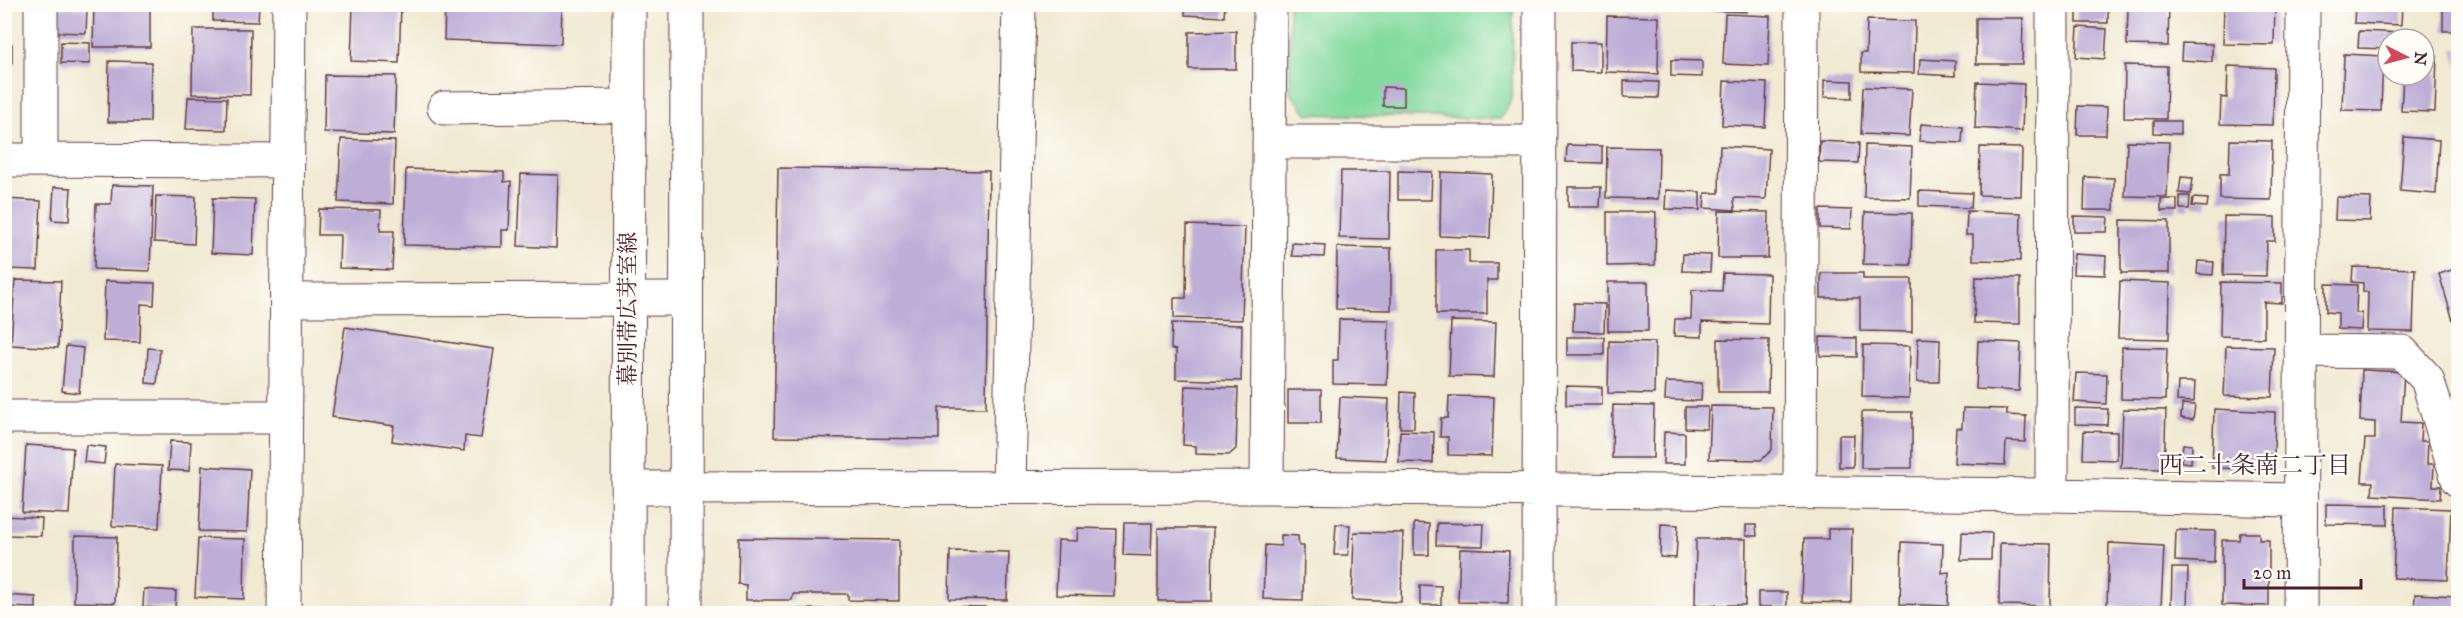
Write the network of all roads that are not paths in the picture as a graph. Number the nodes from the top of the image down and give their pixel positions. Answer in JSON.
{"nodes":[{"id":1,"x":40,"y":4,"type":"edge"},
{"id":2,"x":289,"y":4,"type":"edge"},
{"id":3,"x":629,"y":4,"type":"edge"},
{"id":4,"x":687,"y":4,"type":"edge"},
{"id":5,"x":1019,"y":4,"type":"edge"},
{"id":6,"x":1270,"y":4,"type":"edge"},
{"id":7,"x":1540,"y":4,"type":"edge"},
{"id":8,"x":1802,"y":4,"type":"edge"},
{"id":9,"x":2053,"y":4,"type":"edge"},
{"id":10,"x":2303,"y":4,"type":"edge"},
{"id":11,"x":628,"y":106,"type":"junction"},
{"id":12,"x":444,"y":108,"type":"dead end"},
{"id":13,"x":1269,"y":142,"type":"junction"},
{"id":14,"x":1539,"y":142,"type":"junction"},
{"id":15,"x":4,"y":160,"type":"edge"},
{"id":16,"x":41,"y":160,"type":"junction"},
{"id":17,"x":288,"y":161,"type":"junction"},
{"id":18,"x":627,"y":299,"type":"junction"},
{"id":19,"x":685,"y":299,"type":"junction"},
{"id":20,"x":288,"y":300,"type":"junction"},
{"id":21,"x":2301,"y":351,"type":"junction"},
{"id":22,"x":4,"y":417,"type":"edge"},
{"id":23,"x":285,"y":417,"type":"junction"},
{"id":24,"x":2458,"y":480,"type":"edge"},
{"id":25,"x":1009,"y":486,"type":"junction"},
{"id":26,"x":1267,"y":487,"type":"junction"},
{"id":27,"x":629,"y":488,"type":"junction"},
{"id":28,"x":684,"y":490,"type":"junction"},
{"id":29,"x":1540,"y":491,"type":"junction"},
{"id":30,"x":1800,"y":493,"type":"junction"},
{"id":31,"x":2052,"y":495,"type":"junction"},
{"id":32,"x":2300,"y":500,"type":"junction"},
{"id":33,"x":284,"y":614,"type":"edge"},
{"id":34,"x":627,"y":614,"type":"edge"},
{"id":35,"x":686,"y":614,"type":"edge"},
{"id":36,"x":1539,"y":614,"type":"edge"},
{"id":37,"x":2300,"y":614,"type":"edge"}],
"edges":[{"from":1,"to":16,"type":"street"},
{"from":2,"to":17,"type":"street"},
{"from":3,"to":11,"type":"street","name":"幕別帯広芽室線"},
{"from":4,"to":19,"type":"street"},
{"from":5,"to":25,"type":"street"},
{"from":6,"to":13,"type":"street"},
{"from":7,"to":14,"type":"street"},
{"from":8,"to":30,"type":"street"},
{"from":9,"to":31,"type":"street"},
{"from":10,"to":21,"type":"street"},
{"from":11,"to":12,"type":"street"},
{"from":11,"to":18,"type":"street","name":"幕別帯広芽室線"},
{"from":13,"to":14,"type":"street"},
{"from":13,"to":26,"type":"street"},
{"from":14,"to":29,"type":"street"},
{"from":15,"to":16,"type":"street"},
{"from":16,"to":17,"type":"street"},
{"from":17,"to":20,"type":"street"},
{"from":18,"to":19,"type":"street"},
{"from":18,"to":20,"type":"street"},
{"from":18,"to":27,"type":"street","name":"幕別帯広芽室線"},
{"from":19,"to":28,"type":"street"},
{"from":20,"to":23,"type":"street"},
{"from":21,"to":24,"type":"street"},
{"from":21,"to":32,"type":"street"},
{"from":22,"to":23,"type":"street"},
{"from":23,"to":33,"type":"street"},
{"from":25,"to":26,"type":"street"},
{"from":25,"to":28,"type":"street"},
{"from":26,"to":29,"type":"street"},
{"from":27,"to":28,"type":"street"},
{"from":27,"to":34,"type":"street","name":"幕別帯広芽室線"},
{"from":28,"to":35,"type":"street"},
{"from":29,"to":30,"type":"street"},
{"from":29,"to":36,"type":"street"},
{"from":30,"to":31,"type":"street"},
{"from":31,"to":32,"type":"street"},
{"from":32,"to":37,"type":"street"}]}
